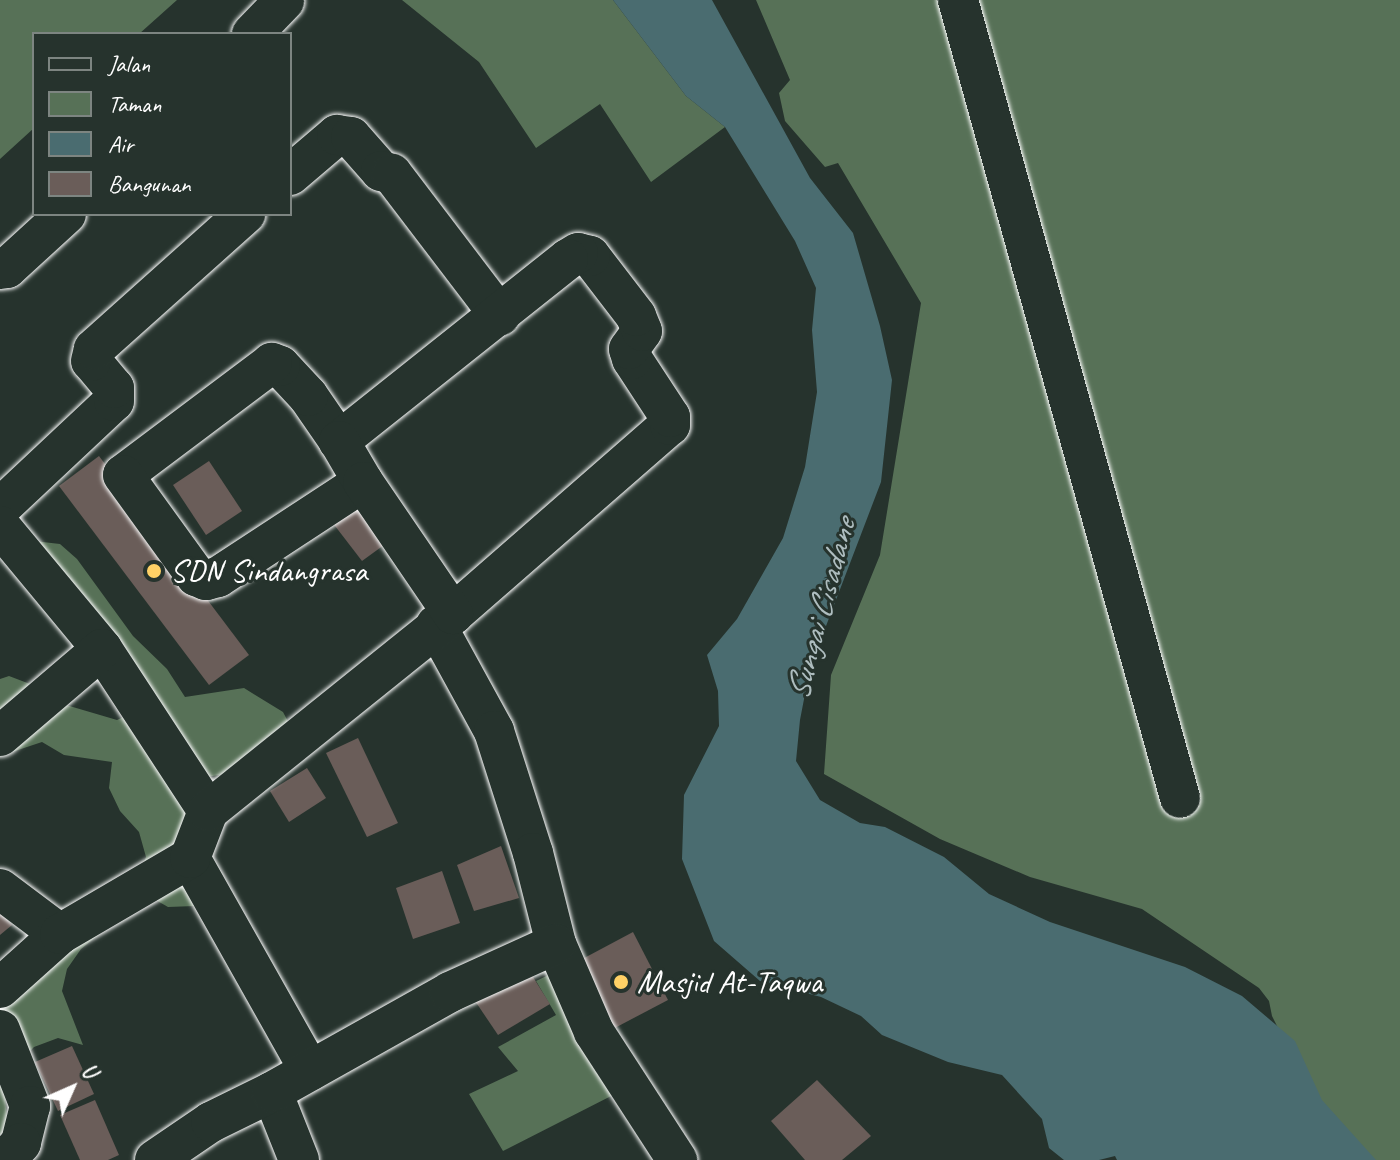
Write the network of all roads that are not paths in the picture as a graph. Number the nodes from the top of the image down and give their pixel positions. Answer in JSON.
{"nodes":[{"id":1,"x":958,"y":0,"type":"edge"},
{"id":2,"x":284,"y":1,"type":"edge"},
{"id":3,"x":254,"y":32,"type":"edge"},
{"id":4,"x":292,"y":173,"type":"edge"},
{"id":5,"x":64,"y":216,"type":"edge"},
{"id":6,"x":243,"y":216,"type":"edge"},
{"id":7,"x":0,"y":269,"type":"edge"},
{"id":8,"x":500,"y":316,"type":"junction"},
{"id":9,"x":339,"y":441,"type":"junction"},
{"id":10,"x":363,"y":482,"type":"junction"},
{"id":11,"x":0,"y":508,"type":"edge"},
{"id":12,"x":0,"y":526,"type":"edge"},
{"id":13,"x":445,"y":619,"type":"junction"},
{"id":14,"x":102,"y":649,"type":"junction"},
{"id":15,"x":0,"y":736,"type":"edge"},
{"id":16,"x":1180,"y":798,"type":"dead end"},
{"id":17,"x":208,"y":811,"type":"junction"},
{"id":18,"x":190,"y":858,"type":"junction"},
{"id":19,"x":0,"y":889,"type":"edge"},
{"id":20,"x":60,"y":934,"type":"junction"},
{"id":21,"x":556,"y":944,"type":"junction"},
{"id":22,"x":0,"y":988,"type":"edge"},
{"id":23,"x":0,"y":1030,"type":"edge"},
{"id":24,"x":310,"y":1071,"type":"junction"},
{"id":25,"x":272,"y":1092,"type":"junction"},
{"id":26,"x":5,"y":1160,"type":"edge"},
{"id":27,"x":155,"y":1160,"type":"edge"},
{"id":28,"x":299,"y":1160,"type":"edge"},
{"id":29,"x":677,"y":1160,"type":"edge"}],
"edges":[{"from":1,"to":16,"type":"street"},
{"from":2,"to":3,"type":"street"},
{"from":4,"to":8,"type":"street"},
{"from":5,"to":7,"type":"street"},
{"from":6,"to":11,"type":"street"},
{"from":8,"to":9,"type":"street"},
{"from":8,"to":13,"type":"street"},
{"from":9,"to":10,"type":"street"},
{"from":9,"to":10,"type":"street"},
{"from":10,"to":13,"type":"street"},
{"from":12,"to":14,"type":"street"},
{"from":13,"to":17,"type":"street"},
{"from":13,"to":21,"type":"street"},
{"from":14,"to":15,"type":"street"},
{"from":14,"to":17,"type":"street"},
{"from":17,"to":18,"type":"street"},
{"from":18,"to":20,"type":"street"},
{"from":18,"to":24,"type":"street"},
{"from":19,"to":20,"type":"street"},
{"from":20,"to":22,"type":"street"},
{"from":21,"to":24,"type":"street"},
{"from":21,"to":29,"type":"street"},
{"from":23,"to":26,"type":"street"},
{"from":24,"to":25,"type":"street"},
{"from":25,"to":27,"type":"street"},
{"from":25,"to":28,"type":"street"}]}
